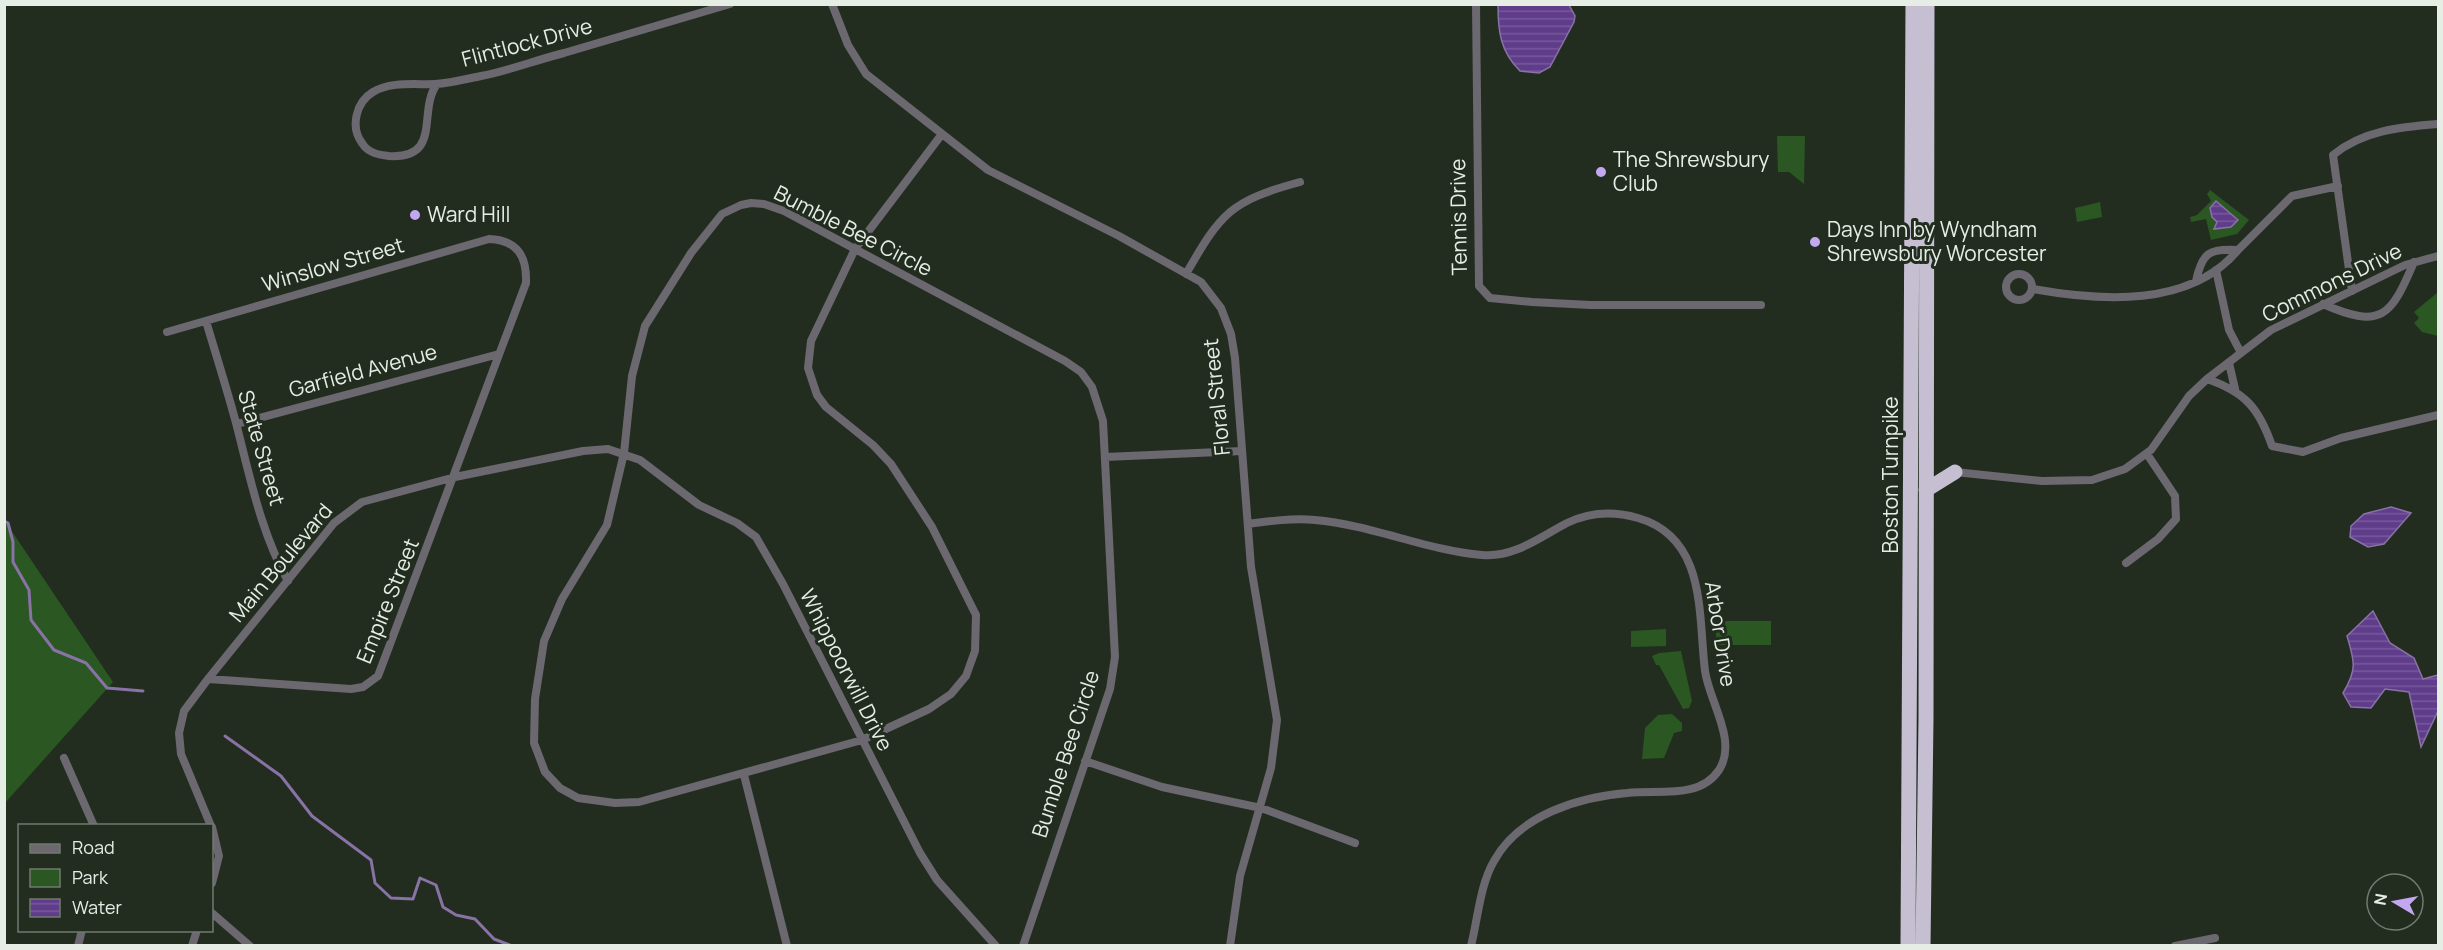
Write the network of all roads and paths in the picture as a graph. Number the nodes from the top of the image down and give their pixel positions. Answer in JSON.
{"nodes":[{"id":1,"x":730,"y":4,"type":"edge"},
{"id":2,"x":832,"y":4,"type":"edge"},
{"id":3,"x":1476,"y":4,"type":"edge"},
{"id":4,"x":1913,"y":4,"type":"edge"},
{"id":5,"x":1927,"y":4,"type":"edge"},
{"id":6,"x":436,"y":84,"type":"junction"},
{"id":7,"x":2439,"y":124,"type":"edge"},
{"id":8,"x":942,"y":134,"type":"junction"},
{"id":9,"x":1300,"y":182,"type":"dead end"},
{"id":10,"x":2338,"y":186,"type":"junction"},
{"id":11,"x":855,"y":249,"type":"junction"},
{"id":12,"x":2238,"y":250,"type":"junction"},
{"id":13,"x":2439,"y":256,"type":"edge"},
{"id":14,"x":2414,"y":262,"type":"junction"},
{"id":15,"x":2216,"y":270,"type":"junction"},
{"id":16,"x":1186,"y":274,"type":"junction"},
{"id":17,"x":2196,"y":281,"type":"junction"},
{"id":18,"x":2033,"y":289,"type":"dead end"},
{"id":19,"x":2352,"y":291,"type":"junction"},
{"id":20,"x":2323,"y":304,"type":"junction"},
{"id":21,"x":1761,"y":305,"type":"dead end"},
{"id":22,"x":206,"y":321,"type":"junction"},
{"id":23,"x":167,"y":332,"type":"dead end"},
{"id":24,"x":2241,"y":353,"type":"junction"},
{"id":25,"x":499,"y":354,"type":"junction"},
{"id":26,"x":2229,"y":363,"type":"junction"},
{"id":27,"x":2207,"y":379,"type":"junction"},
{"id":28,"x":2235,"y":389,"type":"junction"},
{"id":29,"x":2439,"y":415,"type":"edge"},
{"id":30,"x":237,"y":424,"type":"junction"},
{"id":31,"x":1242,"y":451,"type":"junction"},
{"id":32,"x":624,"y":453,"type":"junction"},
{"id":33,"x":2147,"y":454,"type":"junction"},
{"id":34,"x":1105,"y":457,"type":"junction"},
{"id":35,"x":1926,"y":457,"type":"junction"},
{"id":36,"x":1955,"y":472,"type":"junction"},
{"id":37,"x":455,"y":477,"type":"junction"},
{"id":38,"x":1926,"y":490,"type":"junction"},
{"id":39,"x":1248,"y":524,"type":"junction"},
{"id":40,"x":2126,"y":562,"type":"dead end"},
{"id":41,"x":288,"y":581,"type":"junction"},
{"id":42,"x":208,"y":679,"type":"junction"},
{"id":43,"x":862,"y":740,"type":"junction"},
{"id":44,"x":64,"y":758,"type":"dead end"},
{"id":45,"x":1085,"y":761,"type":"junction"},
{"id":46,"x":744,"y":775,"type":"junction"},
{"id":47,"x":1261,"y":808,"type":"junction"},
{"id":48,"x":94,"y":824,"type":"edge"},
{"id":49,"x":210,"y":824,"type":"edge"},
{"id":50,"x":213,"y":833,"type":"edge"},
{"id":51,"x":1355,"y":843,"type":"dead end"},
{"id":52,"x":213,"y":879,"type":"edge"},
{"id":53,"x":213,"y":914,"type":"edge"},
{"id":54,"x":2215,"y":938,"type":"dead end"},
{"id":55,"x":250,"y":945,"type":"edge"},
{"id":56,"x":787,"y":945,"type":"edge"},
{"id":57,"x":996,"y":945,"type":"edge"},
{"id":58,"x":1023,"y":945,"type":"edge"},
{"id":59,"x":1230,"y":945,"type":"edge"},
{"id":60,"x":1472,"y":945,"type":"edge"},
{"id":61,"x":1908,"y":945,"type":"edge"},
{"id":62,"x":1923,"y":945,"type":"edge"},
{"id":63,"x":2175,"y":945,"type":"edge"}],
"edges":[{"from":1,"to":6,"type":"street","name":"Flintlock Drive"},
{"from":2,"to":8,"type":"street","name":"Floral Street"},
{"from":3,"to":21,"type":"street","name":"Tennis Drive"},
{"from":4,"to":61,"type":"highway","name":"Boston Turnpike"},
{"from":5,"to":35,"type":"highway","name":"Boston Turnpike"},
{"from":6,"to":6,"type":"street","name":"Flintlock Drive"},
{"from":7,"to":10,"type":"street"},
{"from":8,"to":11,"type":"street","name":"Bumble Bee Circle"},
{"from":8,"to":16,"type":"street","name":"Floral Street"},
{"from":9,"to":16,"type":"street"},
{"from":10,"to":12,"type":"street"},
{"from":10,"to":19,"type":"street"},
{"from":11,"to":32,"type":"street","name":"Bumble Bee Circle"},
{"from":11,"to":34,"type":"street","name":"Bumble Bee Circle"},
{"from":11,"to":43,"type":"street","name":"Bumble Bee Circle"},
{"from":12,"to":15,"type":"street"},
{"from":12,"to":17,"type":"street"},
{"from":13,"to":14,"type":"street","name":"Commons Drive"},
{"from":14,"to":19,"type":"street","name":"Commons Drive"},
{"from":14,"to":20,"type":"street"},
{"from":15,"to":17,"type":"street"},
{"from":15,"to":24,"type":"street"},
{"from":16,"to":31,"type":"street","name":"Floral Street"},
{"from":17,"to":18,"type":"street"},
{"from":19,"to":20,"type":"street","name":"Commons Drive"},
{"from":20,"to":24,"type":"street","name":"Commons Drive"},
{"from":22,"to":23,"type":"street","name":"Winslow Street"},
{"from":22,"to":25,"type":"street","name":"Winslow Street"},
{"from":22,"to":30,"type":"street","name":"State Street"},
{"from":24,"to":26,"type":"street","name":"Commons Drive"},
{"from":25,"to":30,"type":"street","name":"Garfield Avenue"},
{"from":25,"to":37,"type":"street","name":"Winslow Street"},
{"from":26,"to":27,"type":"street","name":"Commons Drive"},
{"from":26,"to":28,"type":"street"},
{"from":27,"to":28,"type":"street"},
{"from":27,"to":33,"type":"street","name":"Commons Drive"},
{"from":28,"to":29,"type":"street"},
{"from":30,"to":41,"type":"street","name":"State Street"},
{"from":31,"to":34,"type":"street"},
{"from":31,"to":39,"type":"street","name":"Floral Street"},
{"from":32,"to":37,"type":"street","name":"Main Boulevard"},
{"from":32,"to":43,"type":"street","name":"Whippoorwill Drive"},
{"from":32,"to":46,"type":"street","name":"Bumble Bee Circle"},
{"from":33,"to":36,"type":"street","name":"Commons Drive"},
{"from":33,"to":40,"type":"street"},
{"from":34,"to":45,"type":"street","name":"Bumble Bee Circle"},
{"from":35,"to":36,"type":"highway"},
{"from":35,"to":38,"type":"highway","name":"Boston Turnpike"},
{"from":36,"to":38,"type":"highway"},
{"from":37,"to":41,"type":"street","name":"Main Boulevard"},
{"from":37,"to":42,"type":"street","name":"Empire Street"},
{"from":38,"to":62,"type":"highway","name":"Boston Turnpike"},
{"from":39,"to":47,"type":"street","name":"Floral Street"},
{"from":39,"to":60,"type":"street","name":"Arbor Drive"},
{"from":41,"to":42,"type":"street","name":"Main Boulevard"},
{"from":42,"to":49,"type":"street","name":"Main Boulevard"},
{"from":43,"to":46,"type":"street","name":"Bumble Bee Circle"},
{"from":43,"to":57,"type":"street","name":"Whippoorwill Drive"},
{"from":44,"to":48,"type":"street"},
{"from":45,"to":47,"type":"street"},
{"from":45,"to":58,"type":"street","name":"Bumble Bee Circle"},
{"from":46,"to":56,"type":"street"},
{"from":47,"to":51,"type":"street"},
{"from":47,"to":59,"type":"street","name":"Floral Street"},
{"from":50,"to":52,"type":"street","name":"Main Boulevard"},
{"from":53,"to":55,"type":"street"},
{"from":54,"to":63,"type":"street"}]}
